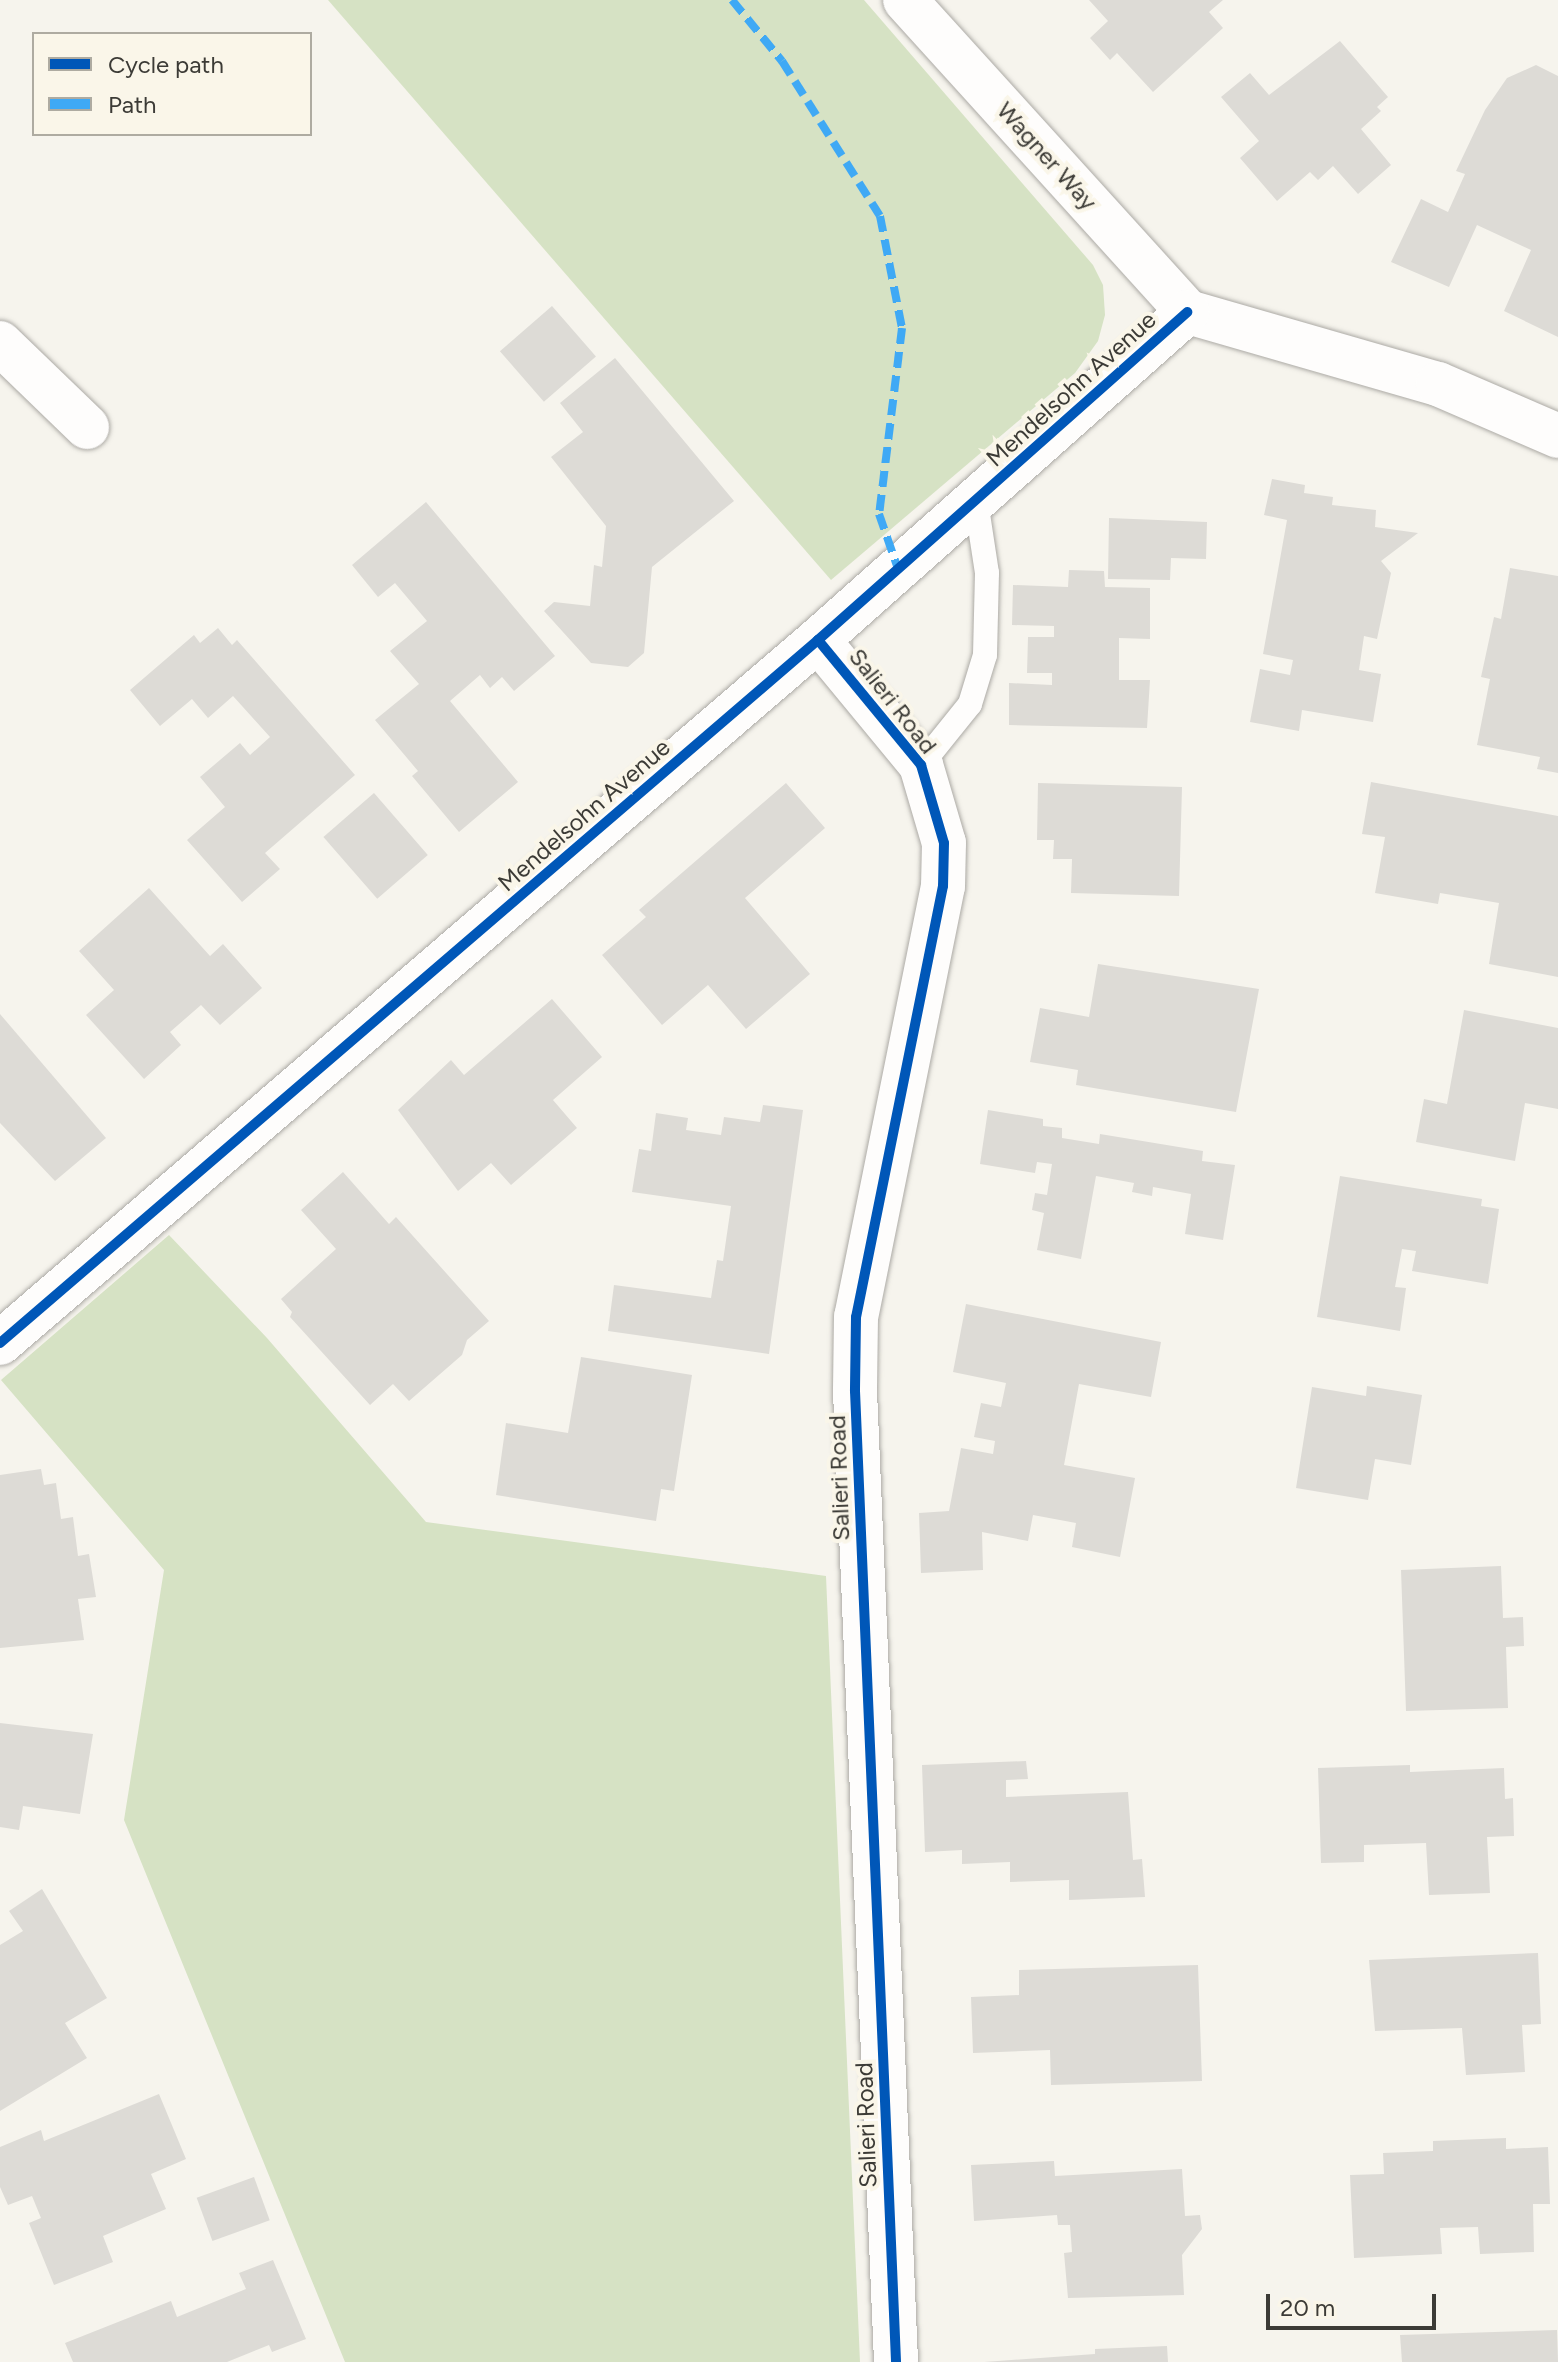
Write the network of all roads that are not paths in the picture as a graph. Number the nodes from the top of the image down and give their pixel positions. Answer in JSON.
{"nodes":[{"id":1,"x":907,"y":1,"type":"edge"},
{"id":2,"x":1188,"y":312,"type":"junction"},
{"id":3,"x":0,"y":343,"type":"edge"},
{"id":4,"x":87,"y":427,"type":"dead end"},
{"id":5,"x":1558,"y":436,"type":"edge"},
{"id":6,"x":976,"y":501,"type":"junction"},
{"id":7,"x":818,"y":640,"type":"junction"},
{"id":8,"x":921,"y":765,"type":"junction"},
{"id":9,"x":0,"y":1343,"type":"edge"},
{"id":10,"x":896,"y":2362,"type":"edge"}],
"edges":[{"from":1,"to":2,"type":"street","name":"Wagner Way"},
{"from":2,"to":5,"type":"street","name":"Mendelsohn Avenue"},
{"from":2,"to":6,"type":"street","name":"Mendelsohn Avenue"},
{"from":3,"to":4,"type":"street"},
{"from":6,"to":7,"type":"street","name":"Mendelsohn Avenue"},
{"from":6,"to":8,"type":"lane"},
{"from":7,"to":8,"type":"street","name":"Salieri Road"},
{"from":7,"to":9,"type":"street","name":"Mendelsohn Avenue"},
{"from":8,"to":10,"type":"street","name":"Salieri Road"}]}
